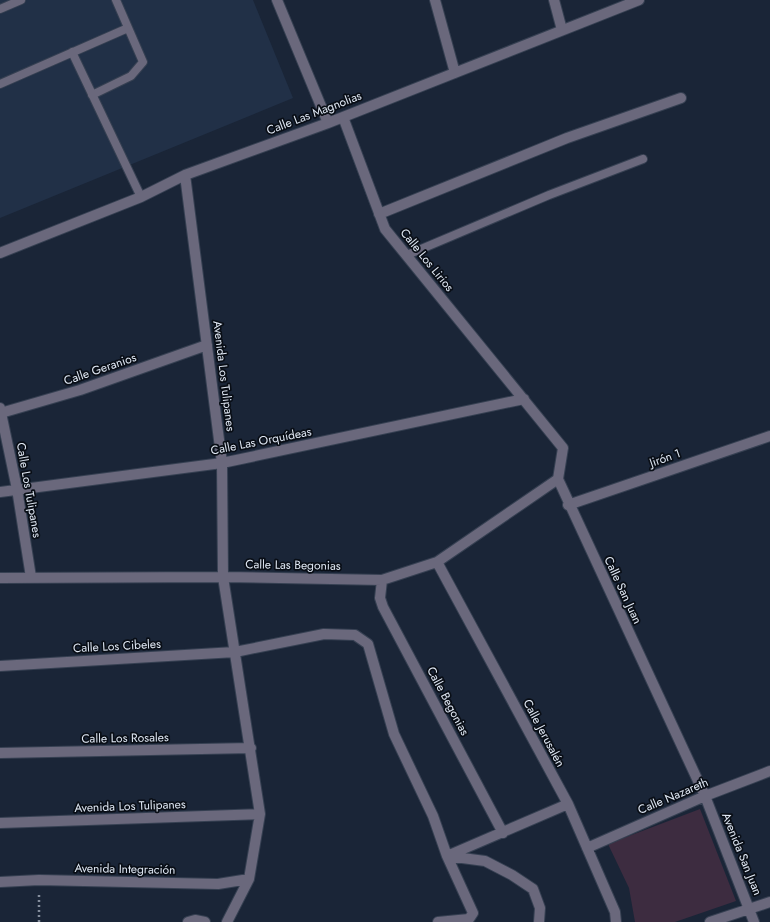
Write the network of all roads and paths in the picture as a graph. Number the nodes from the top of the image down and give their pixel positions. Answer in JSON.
{"nodes":[{"id":1,"x":21,"y":0,"type":"edge"},
{"id":2,"x":116,"y":0,"type":"edge"},
{"id":3,"x":277,"y":0,"type":"edge"},
{"id":4,"x":435,"y":0,"type":"edge"},
{"id":5,"x":554,"y":0,"type":"edge"},
{"id":6,"x":639,"y":0,"type":"edge"},
{"id":7,"x":0,"y":9,"type":"edge"},
{"id":8,"x":128,"y":28,"type":"junction"},
{"id":9,"x":562,"y":30,"type":"junction"},
{"id":10,"x":72,"y":52,"type":"junction"},
{"id":11,"x":455,"y":73,"type":"junction"},
{"id":12,"x":0,"y":84,"type":"edge"},
{"id":13,"x":92,"y":95,"type":"junction"},
{"id":14,"x":682,"y":98,"type":"dead end"},
{"id":15,"x":343,"y":117,"type":"junction"},
{"id":16,"x":328,"y":123,"type":"junction"},
{"id":17,"x":643,"y":159,"type":"dead end"},
{"id":18,"x":186,"y":175,"type":"junction"},
{"id":19,"x":141,"y":197,"type":"junction"},
{"id":20,"x":380,"y":214,"type":"junction"},
{"id":21,"x":0,"y":253,"type":"edge"},
{"id":22,"x":406,"y":255,"type":"junction"},
{"id":23,"x":207,"y":346,"type":"junction"},
{"id":24,"x":524,"y":399,"type":"junction"},
{"id":25,"x":1,"y":411,"type":"edge"},
{"id":26,"x":770,"y":436,"type":"edge"},
{"id":27,"x":222,"y":463,"type":"junction"},
{"id":28,"x":558,"y":479,"type":"junction"},
{"id":29,"x":17,"y":489,"type":"junction"},
{"id":30,"x":0,"y":492,"type":"edge"},
{"id":31,"x":568,"y":504,"type":"junction"},
{"id":32,"x":437,"y":562,"type":"junction"},
{"id":33,"x":223,"y":576,"type":"junction"},
{"id":34,"x":31,"y":577,"type":"junction"},
{"id":35,"x":0,"y":578,"type":"edge"},
{"id":36,"x":382,"y":580,"type":"junction"},
{"id":37,"x":235,"y":652,"type":"junction"},
{"id":38,"x":0,"y":666,"type":"edge"},
{"id":39,"x":251,"y":748,"type":"junction"},
{"id":40,"x":0,"y":753,"type":"edge"},
{"id":41,"x":770,"y":771,"type":"edge"},
{"id":42,"x":705,"y":796,"type":"junction"},
{"id":43,"x":568,"y":804,"type":"junction"},
{"id":44,"x":260,"y":814,"type":"junction"},
{"id":45,"x":0,"y":824,"type":"edge"},
{"id":46,"x":503,"y":833,"type":"junction"},
{"id":47,"x":587,"y":848,"type":"junction"},
{"id":48,"x":447,"y":856,"type":"junction"},
{"id":49,"x":249,"y":879,"type":"junction"},
{"id":50,"x":39,"y":880,"type":"junction"},
{"id":51,"x":0,"y":882,"type":"edge"},
{"id":52,"x":770,"y":902,"type":"edge"},
{"id":53,"x":750,"y":910,"type":"junction"},
{"id":54,"x":192,"y":921,"type":"edge"},
{"id":55,"x":39,"y":922,"type":"edge"},
{"id":56,"x":205,"y":922,"type":"edge"},
{"id":57,"x":227,"y":922,"type":"edge"},
{"id":58,"x":438,"y":922,"type":"edge"},
{"id":59,"x":539,"y":922,"type":"edge"},
{"id":60,"x":616,"y":922,"type":"edge"},
{"id":61,"x":710,"y":922,"type":"edge"},
{"id":62,"x":754,"y":922,"type":"edge"}],
"edges":[{"from":1,"to":7,"type":"lane"},
{"from":2,"to":8,"type":"lane"},
{"from":3,"to":16,"type":"street"},
{"from":4,"to":11,"type":"street"},
{"from":5,"to":9,"type":"street"},
{"from":6,"to":9,"type":"street","name":"Calle Las Magnolias"},
{"from":8,"to":10,"type":"lane"},
{"from":8,"to":13,"type":"lane"},
{"from":9,"to":11,"type":"street","name":"Calle Las Magnolias"},
{"from":10,"to":12,"type":"lane"},
{"from":10,"to":13,"type":"lane"},
{"from":11,"to":15,"type":"street","name":"Calle Las Magnolias"},
{"from":13,"to":19,"type":"lane"},
{"from":14,"to":20,"type":"street"},
{"from":15,"to":16,"type":"street","name":"Calle Las Magnolias"},
{"from":15,"to":20,"type":"street","name":"Calle Los Lirios"},
{"from":16,"to":18,"type":"street","name":"Calle Las Magnolias"},
{"from":17,"to":22,"type":"lane"},
{"from":18,"to":19,"type":"street","name":"Calle Las Magnolias"},
{"from":18,"to":23,"type":"street","name":"Avenida Los Tulipanes"},
{"from":19,"to":21,"type":"street","name":"Calle Las Magnolias"},
{"from":20,"to":22,"type":"street","name":"Calle Los Lirios"},
{"from":22,"to":24,"type":"street","name":"Calle Los Lirios"},
{"from":23,"to":25,"type":"street","name":"Calle Geranios"},
{"from":23,"to":27,"type":"street","name":"Avenida Los Tulipanes"},
{"from":24,"to":27,"type":"street","name":"Calle Las Orquídeas"},
{"from":24,"to":28,"type":"street"},
{"from":25,"to":29,"type":"street","name":"Calle Los Tulipanes"},
{"from":26,"to":31,"type":"street","name":"Jirón 1"},
{"from":27,"to":29,"type":"street","name":"Calle Las Orquídeas"},
{"from":27,"to":33,"type":"street","name":"Avenida Los Tulipanes"},
{"from":28,"to":31,"type":"street","name":"Calle San Juan"},
{"from":28,"to":32,"type":"street","name":"Calle Las Begonias"},
{"from":29,"to":30,"type":"street","name":"Calle Las Orquídeas"},
{"from":29,"to":34,"type":"street","name":"Calle Los Tulipanes"},
{"from":31,"to":42,"type":"street","name":"Calle San Juan"},
{"from":32,"to":36,"type":"street","name":"Calle Las Begonias"},
{"from":32,"to":43,"type":"street","name":"Calle Jerusalén"},
{"from":33,"to":34,"type":"street","name":"Calle Las Begonias"},
{"from":33,"to":36,"type":"street","name":"Calle Las Begonias"},
{"from":33,"to":37,"type":"street","name":"Avenida Los Tulipanes"},
{"from":34,"to":35,"type":"street","name":"Calle Las Begonias"},
{"from":36,"to":46,"type":"street","name":"Calle Begonias"},
{"from":37,"to":38,"type":"street","name":"Calle Los Cibeles"},
{"from":37,"to":39,"type":"street","name":"Avenida Los Tulipanes"},
{"from":37,"to":48,"type":"street","name":"Calle Los Cibeles"},
{"from":39,"to":40,"type":"street","name":"Calle Los Rosales"},
{"from":39,"to":44,"type":"street","name":"Avenida Los Tulipanes"},
{"from":41,"to":42,"type":"street","name":"Calle Nazareth"},
{"from":42,"to":47,"type":"street","name":"Calle Nazareth"},
{"from":42,"to":53,"type":"street","name":"Avenida San Juan"},
{"from":43,"to":46,"type":"street"},
{"from":43,"to":47,"type":"street","name":"Calle Jerusalén"},
{"from":44,"to":45,"type":"street","name":"Avenida Los Tulipanes"},
{"from":44,"to":49,"type":"street","name":"Avenida Los Tulipanes"},
{"from":46,"to":48,"type":"street"},
{"from":47,"to":60,"type":"street","name":"Calle Jerusalén"},
{"from":48,"to":58,"type":"street","name":"Calle Los Cibeles"},
{"from":48,"to":59,"type":"street"},
{"from":49,"to":50,"type":"street","name":"Avenida Integración"},
{"from":49,"to":57,"type":"street","name":"Avenida Los Tulipanes"},
{"from":50,"to":51,"type":"street","name":"Avenida Integración"},
{"from":50,"to":55,"type":"path"},
{"from":52,"to":53,"type":"street"},
{"from":53,"to":61,"type":"street"},
{"from":53,"to":62,"type":"street","name":"Avenida San Juan"},
{"from":54,"to":56,"type":"street"}]}
